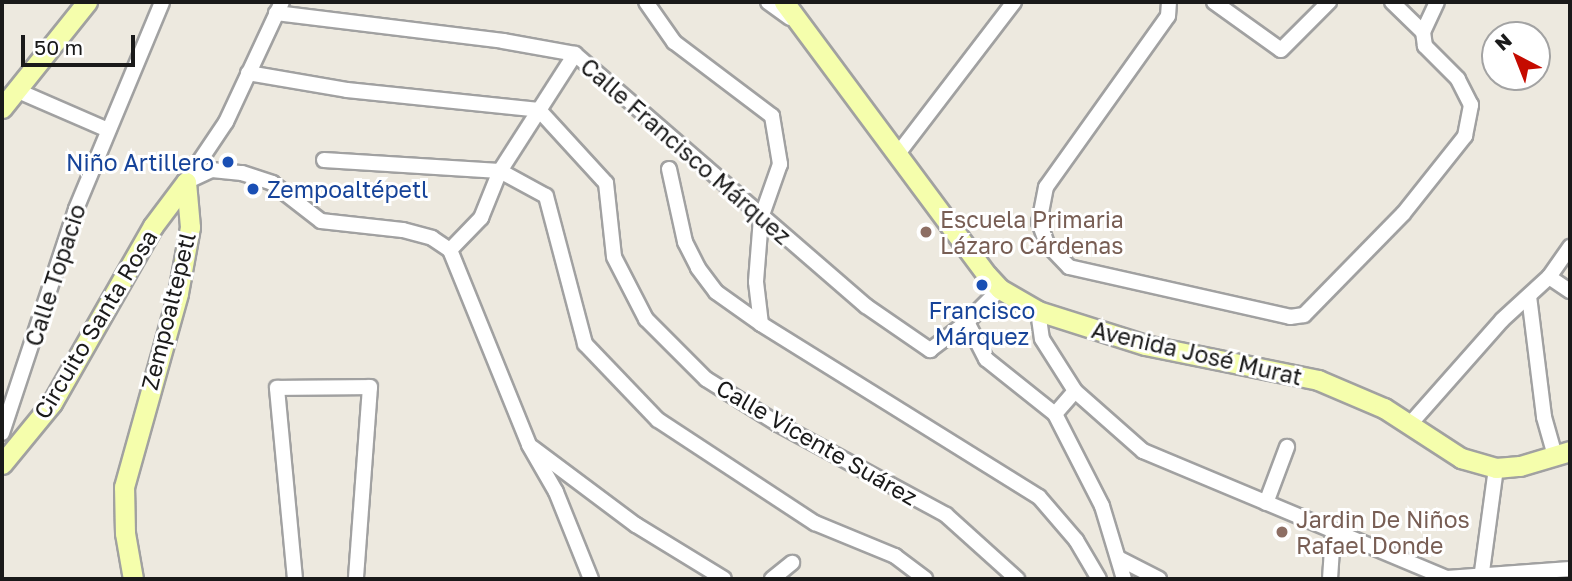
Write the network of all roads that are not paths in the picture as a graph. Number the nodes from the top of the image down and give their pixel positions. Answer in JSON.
{"nodes":[{"id":1,"x":87,"y":2,"type":"edge"},
{"id":2,"x":162,"y":2,"type":"edge"},
{"id":3,"x":768,"y":2,"type":"edge"},
{"id":4,"x":785,"y":2,"type":"edge"},
{"id":5,"x":1014,"y":2,"type":"edge"},
{"id":6,"x":1169,"y":2,"type":"edge"},
{"id":7,"x":1214,"y":2,"type":"edge"},
{"id":8,"x":1329,"y":2,"type":"edge"},
{"id":9,"x":1392,"y":2,"type":"edge"},
{"id":10,"x":1437,"y":2,"type":"edge"},
{"id":11,"x":643,"y":3,"type":"edge"},
{"id":12,"x":279,"y":8,"type":"edge"},
{"id":13,"x":803,"y":27,"type":"junction"},
{"id":14,"x":1423,"y":32,"type":"junction"},
{"id":15,"x":575,"y":54,"type":"junction"},
{"id":16,"x":248,"y":73,"type":"junction"},
{"id":17,"x":16,"y":90,"type":"junction"},
{"id":18,"x":2,"y":108,"type":"edge"},
{"id":19,"x":539,"y":110,"type":"junction"},
{"id":20,"x":108,"y":130,"type":"junction"},
{"id":21,"x":897,"y":155,"type":"junction"},
{"id":22,"x":324,"y":160,"type":"dead end"},
{"id":23,"x":669,"y":169,"type":"dead end"},
{"id":24,"x":500,"y":171,"type":"junction"},
{"id":25,"x":186,"y":182,"type":"junction"},
{"id":26,"x":761,"y":218,"type":"junction"},
{"id":27,"x":1570,"y":247,"type":"edge"},
{"id":28,"x":450,"y":250,"type":"junction"},
{"id":29,"x":1549,"y":277,"type":"junction"},
{"id":30,"x":1000,"y":289,"type":"junction"},
{"id":31,"x":1570,"y":290,"type":"edge"},
{"id":32,"x":1529,"y":296,"type":"junction"},
{"id":33,"x":1038,"y":311,"type":"junction"},
{"id":34,"x":968,"y":322,"type":"junction"},
{"id":35,"x":761,"y":324,"type":"junction"},
{"id":36,"x":1074,"y":391,"type":"junction"},
{"id":37,"x":1055,"y":414,"type":"junction"},
{"id":38,"x":1410,"y":424,"type":"junction"},
{"id":39,"x":2,"y":433,"type":"edge"},
{"id":40,"x":529,"y":445,"type":"junction"},
{"id":41,"x":1287,"y":447,"type":"dead end"},
{"id":42,"x":1563,"y":454,"type":"edge"},
{"id":43,"x":2,"y":464,"type":"edge"},
{"id":44,"x":1496,"y":468,"type":"junction"},
{"id":45,"x":1266,"y":503,"type":"junction"},
{"id":46,"x":1333,"y":534,"type":"junction"},
{"id":47,"x":1120,"y":559,"type":"junction"},
{"id":48,"x":792,"y":563,"type":"dead end"},
{"id":49,"x":1570,"y":569,"type":"edge"},
{"id":50,"x":133,"y":579,"type":"edge"},
{"id":51,"x":295,"y":579,"type":"edge"},
{"id":52,"x":356,"y":579,"type":"edge"},
{"id":53,"x":592,"y":579,"type":"edge"},
{"id":54,"x":724,"y":579,"type":"edge"},
{"id":55,"x":772,"y":579,"type":"edge"},
{"id":56,"x":925,"y":579,"type":"edge"},
{"id":57,"x":1017,"y":579,"type":"edge"},
{"id":58,"x":1099,"y":579,"type":"edge"},
{"id":59,"x":1124,"y":579,"type":"edge"},
{"id":60,"x":1159,"y":579,"type":"edge"},
{"id":61,"x":1330,"y":579,"type":"edge"},
{"id":62,"x":1481,"y":579,"type":"edge"}],
"edges":[{"from":1,"to":17,"type":"street"},
{"from":2,"to":20,"type":"street","name":"Calle Topacio"},
{"from":3,"to":13,"type":"street"},
{"from":4,"to":13,"type":"street","name":"Avenida José Murat"},
{"from":5,"to":21,"type":"street"},
{"from":6,"to":14,"type":"street"},
{"from":7,"to":8,"type":"street"},
{"from":9,"to":14,"type":"street"},
{"from":10,"to":14,"type":"street"},
{"from":11,"to":26,"type":"street"},
{"from":12,"to":15,"type":"street","name":"Calle Francisco Márquez"},
{"from":12,"to":16,"type":"street"},
{"from":13,"to":21,"type":"street","name":"Avenida José Murat"},
{"from":15,"to":19,"type":"street"},
{"from":15,"to":26,"type":"street","name":"Calle Francisco Márquez"},
{"from":16,"to":19,"type":"street"},
{"from":16,"to":25,"type":"street"},
{"from":17,"to":18,"type":"street"},
{"from":17,"to":20,"type":"street"},
{"from":19,"to":24,"type":"street"},
{"from":19,"to":57,"type":"street","name":"Calle Vicente Suárez"},
{"from":20,"to":39,"type":"street","name":"Calle Topacio"},
{"from":21,"to":30,"type":"street","name":"Avenida José Murat"},
{"from":22,"to":24,"type":"street"},
{"from":23,"to":35,"type":"street"},
{"from":24,"to":28,"type":"street"},
{"from":24,"to":56,"type":"street"},
{"from":25,"to":28,"type":"street"},
{"from":25,"to":43,"type":"street","name":"Circuito Santa Rosa"},
{"from":25,"to":50,"type":"street","name":"Zempoaltepetl"},
{"from":26,"to":34,"type":"street","name":"Calle Francisco Márquez"},
{"from":26,"to":35,"type":"street"},
{"from":27,"to":29,"type":"street"},
{"from":28,"to":40,"type":"street"},
{"from":29,"to":31,"type":"street"},
{"from":29,"to":32,"type":"street"},
{"from":30,"to":33,"type":"street","name":"Avenida José Murat"},
{"from":30,"to":34,"type":"street","name":"Calle Francisco Márquez"},
{"from":32,"to":38,"type":"street"},
{"from":32,"to":42,"type":"street"},
{"from":33,"to":36,"type":"street"},
{"from":33,"to":38,"type":"street","name":"Avenida José Murat"},
{"from":34,"to":37,"type":"street"},
{"from":35,"to":58,"type":"street"},
{"from":36,"to":37,"type":"street"},
{"from":36,"to":45,"type":"street"},
{"from":37,"to":47,"type":"street"},
{"from":38,"to":44,"type":"street","name":"Avenida José Murat"},
{"from":40,"to":53,"type":"street"},
{"from":40,"to":54,"type":"street"},
{"from":41,"to":45,"type":"street"},
{"from":42,"to":44,"type":"street","name":"Avenida José Murat"},
{"from":44,"to":62,"type":"street"},
{"from":45,"to":46,"type":"street"},
{"from":46,"to":61,"type":"street"},
{"from":46,"to":62,"type":"street"},
{"from":47,"to":59,"type":"street"},
{"from":47,"to":60,"type":"street"},
{"from":48,"to":55,"type":"street"},
{"from":49,"to":62,"type":"street"},
{"from":51,"to":52,"type":"street"}]}
